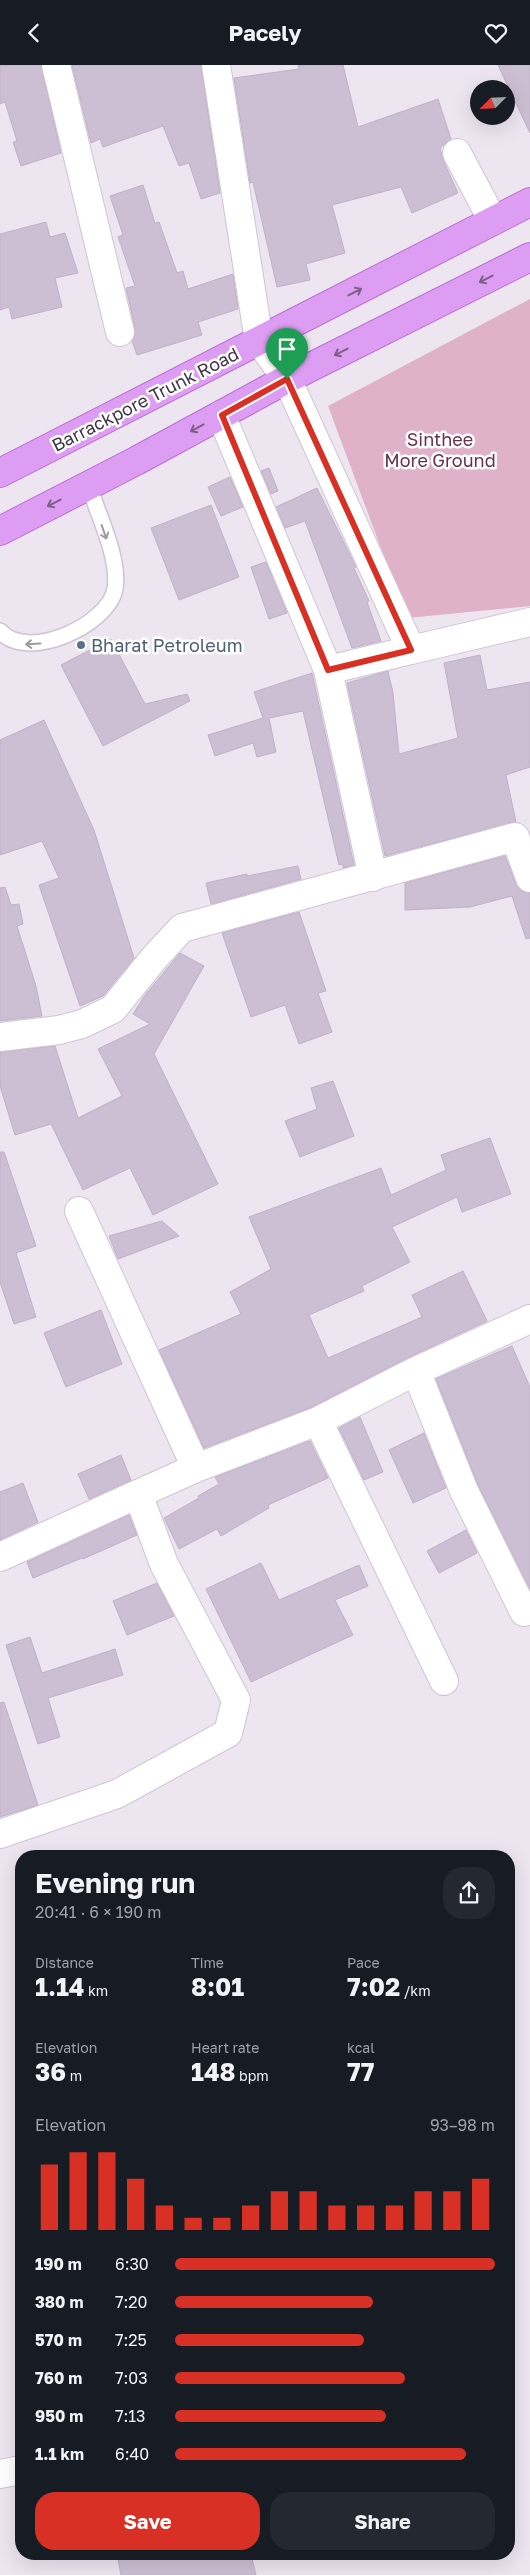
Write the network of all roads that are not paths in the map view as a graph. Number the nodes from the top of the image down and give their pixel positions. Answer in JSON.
{"nodes":[{"id":1,"x":56,"y":65,"type":"edge"},
{"id":2,"x":216,"y":65,"type":"edge"},
{"id":3,"x":457,"y":153,"type":"dead end"},
{"id":4,"x":530,"y":202,"type":"edge"},
{"id":5,"x":493,"y":221,"type":"junction"},
{"id":6,"x":530,"y":257,"type":"edge"},
{"id":7,"x":120,"y":332,"type":"dead end"},
{"id":8,"x":259,"y":341,"type":"junction"},
{"id":9,"x":287,"y":379,"type":"junction"},
{"id":10,"x":222,"y":415,"type":"junction"},
{"id":11,"x":0,"y":473,"type":"edge"},
{"id":12,"x":89,"y":486,"type":"junction"},
{"id":13,"x":0,"y":531,"type":"edge"},
{"id":14,"x":530,"y":622,"type":"edge"},
{"id":15,"x":0,"y":631,"type":"edge"},
{"id":16,"x":411,"y":650,"type":"junction"},
{"id":17,"x":328,"y":670,"type":"junction"},
{"id":18,"x":373,"y":877,"type":"junction"},
{"id":19,"x":530,"y":878,"type":"edge"},
{"id":20,"x":0,"y":1037,"type":"edge"},
{"id":21,"x":79,"y":1211,"type":"dead end"},
{"id":22,"x":530,"y":1319,"type":"edge"},
{"id":23,"x":416,"y":1371,"type":"junction"},
{"id":24,"x":318,"y":1421,"type":"junction"},
{"id":25,"x":196,"y":1468,"type":"junction"},
{"id":26,"x":138,"y":1494,"type":"junction"},
{"id":27,"x":0,"y":1557,"type":"edge"},
{"id":28,"x":524,"y":1612,"type":"dead end"},
{"id":29,"x":444,"y":1681,"type":"dead end"},
{"id":30,"x":0,"y":1834,"type":"edge"},
{"id":31,"x":15,"y":2471,"type":"edge"},
{"id":32,"x":0,"y":2474,"type":"edge"}],
"edges":[{"from":1,"to":7,"type":"street"},
{"from":2,"to":8,"type":"street"},
{"from":3,"to":5,"type":"street"},
{"from":4,"to":5,"type":"main road","name":"Barrackpore Trunk Road"},
{"from":8,"to":5,"type":"main road","name":"Barrackpore Trunk Road","one_way":true},
{"from":6,"to":9,"type":"main road","one_way":true},
{"from":8,"to":9,"type":"street"},
{"from":8,"to":11,"type":"main road","name":"Barrackpore Trunk Road"},
{"from":9,"to":10,"type":"main road"},
{"from":9,"to":16,"type":"street"},
{"from":10,"to":12,"type":"main road","one_way":true},
{"from":10,"to":17,"type":"street"},
{"from":12,"to":13,"type":"main road","one_way":true},
{"from":12,"to":15,"type":"lane","one_way":true},
{"from":14,"to":16,"type":"street"},
{"from":16,"to":17,"type":"street"},
{"from":17,"to":18,"type":"street"},
{"from":18,"to":19,"type":"street"},
{"from":18,"to":20,"type":"street"},
{"from":21,"to":25,"type":"street"},
{"from":22,"to":23,"type":"street"},
{"from":23,"to":24,"type":"street"},
{"from":23,"to":28,"type":"street"},
{"from":24,"to":25,"type":"street"},
{"from":24,"to":29,"type":"street"},
{"from":25,"to":26,"type":"street"},
{"from":26,"to":27,"type":"street"},
{"from":26,"to":30,"type":"street"},
{"from":31,"to":32,"type":"street"}]}
